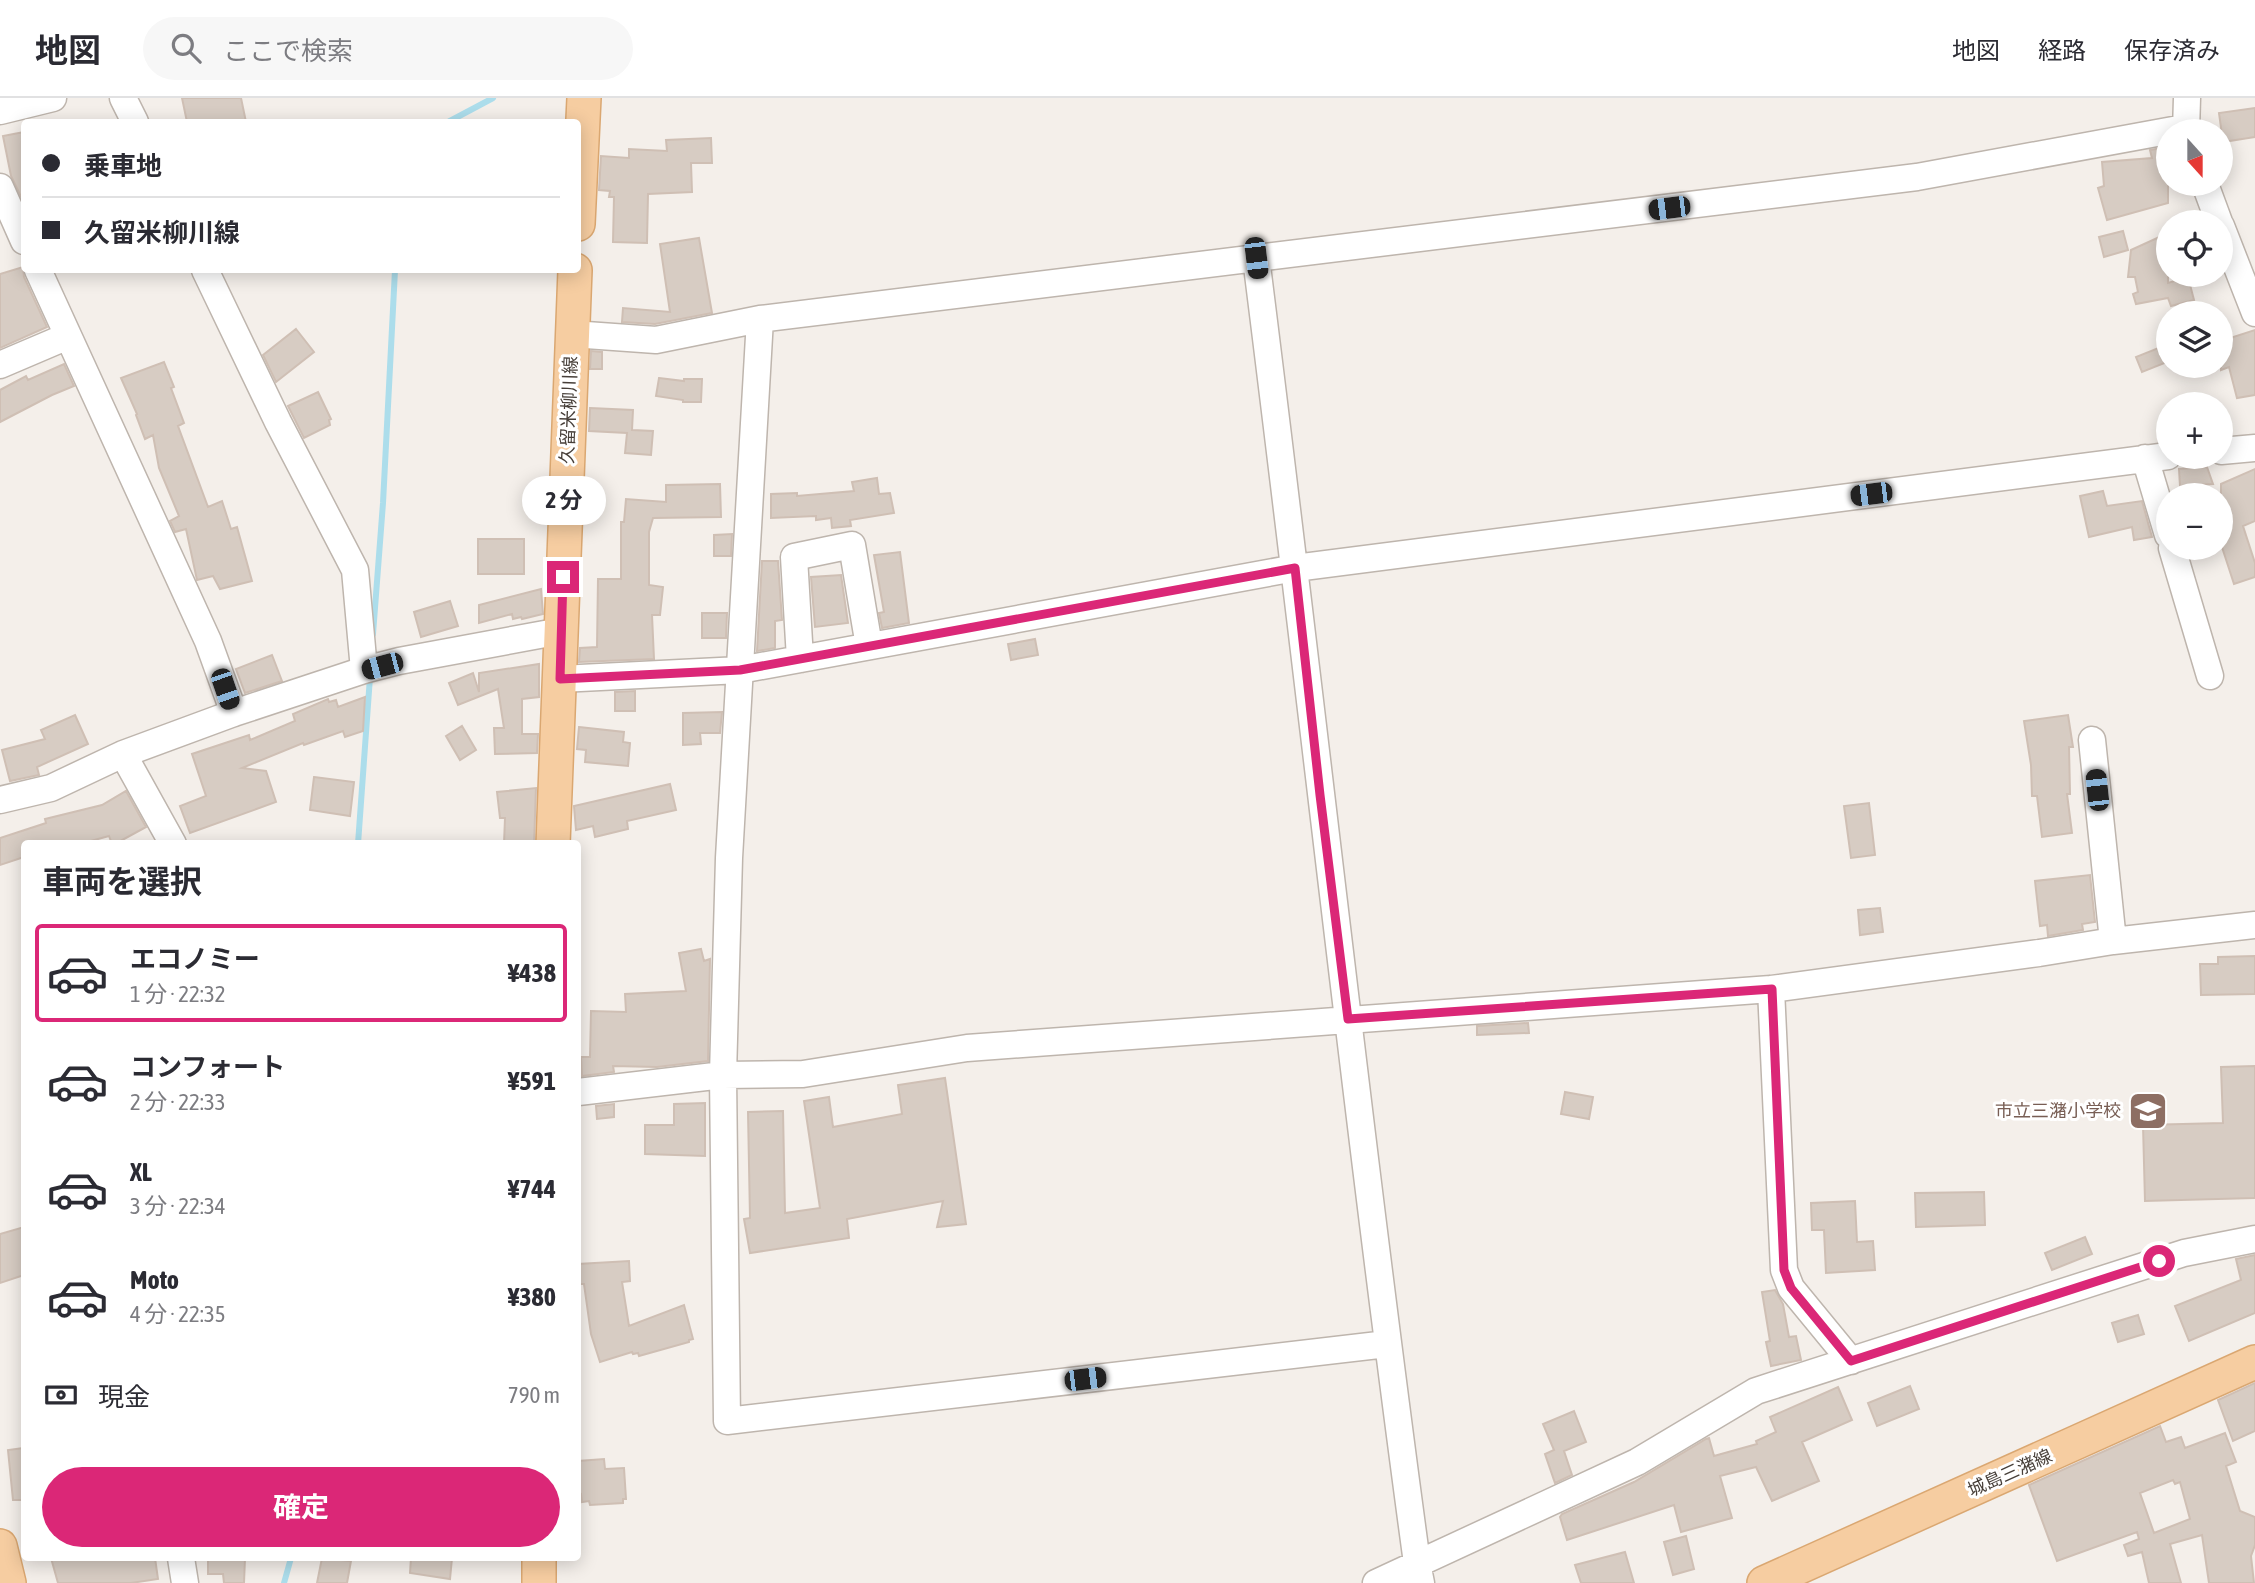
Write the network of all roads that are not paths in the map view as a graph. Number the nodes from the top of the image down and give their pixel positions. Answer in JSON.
{"nodes":[{"id":1,"x":53,"y":98,"type":"edge"},
{"id":2,"x":123,"y":98,"type":"edge"},
{"id":3,"x":584,"y":98,"type":"edge"},
{"id":4,"x":2187,"y":98,"type":"edge"},
{"id":5,"x":0,"y":111,"type":"edge"},
{"id":6,"x":134,"y":119,"type":"edge"},
{"id":7,"x":2186,"y":119,"type":"edge"},
{"id":8,"x":2156,"y":135,"type":"edge"},
{"id":9,"x":581,"y":161,"type":"edge"},
{"id":10,"x":0,"y":187,"type":"edge"},
{"id":11,"x":21,"y":234,"type":"edge"},
{"id":12,"x":2233,"y":254,"type":"edge"},
{"id":13,"x":1256,"y":258,"type":"junction"},
{"id":14,"x":39,"y":273,"type":"edge"},
{"id":15,"x":206,"y":273,"type":"edge"},
{"id":16,"x":575,"y":273,"type":"edge"},
{"id":17,"x":2251,"y":296,"type":"edge"},
{"id":18,"x":760,"y":319,"type":"junction"},
{"id":19,"x":572,"y":334,"type":"junction"},
{"id":20,"x":68,"y":336,"type":"junction"},
{"id":21,"x":0,"y":365,"type":"edge"},
{"id":22,"x":2255,"y":448,"type":"edge"},
{"id":23,"x":2233,"y":450,"type":"edge"},
{"id":24,"x":2156,"y":457,"type":"edge"},
{"id":25,"x":2176,"y":560,"type":"edge"},
{"id":26,"x":1295,"y":568,"type":"junction"},
{"id":27,"x":561,"y":631,"type":"junction"},
{"id":28,"x":869,"y":646,"type":"junction"},
{"id":29,"x":800,"y":659,"type":"junction"},
{"id":30,"x":364,"y":670,"type":"junction"},
{"id":31,"x":740,"y":670,"type":"junction"},
{"id":32,"x":2210,"y":676,"type":"dead end"},
{"id":33,"x":560,"y":679,"type":"junction"},
{"id":34,"x":234,"y":713,"type":"junction"},
{"id":35,"x":2092,"y":740,"type":"dead end"},
{"id":36,"x":122,"y":754,"type":"junction"},
{"id":37,"x":0,"y":800,"type":"edge"},
{"id":38,"x":171,"y":840,"type":"edge"},
{"id":39,"x":553,"y":840,"type":"edge"},
{"id":40,"x":2255,"y":925,"type":"edge"},
{"id":41,"x":2113,"y":941,"type":"junction"},
{"id":42,"x":1772,"y":989,"type":"junction"},
{"id":43,"x":1348,"y":1019,"type":"junction"},
{"id":44,"x":723,"y":1074,"type":"junction"},
{"id":45,"x":581,"y":1092,"type":"edge"},
{"id":46,"x":2255,"y":1240,"type":"edge"},
{"id":47,"x":1387,"y":1344,"type":"junction"},
{"id":48,"x":1851,"y":1361,"type":"junction"},
{"id":49,"x":2255,"y":1362,"type":"edge"},
{"id":50,"x":0,"y":1546,"type":"edge"},
{"id":51,"x":181,"y":1561,"type":"edge"},
{"id":52,"x":539,"y":1561,"type":"edge"},
{"id":53,"x":1419,"y":1573,"type":"edge"},
{"id":54,"x":9,"y":1583,"type":"edge"},
{"id":55,"x":185,"y":1583,"type":"edge"},
{"id":56,"x":539,"y":1583,"type":"edge"},
{"id":57,"x":1376,"y":1583,"type":"edge"},
{"id":58,"x":1764,"y":1583,"type":"edge"}],
"edges":[{"from":1,"to":5,"type":"street"},
{"from":2,"to":6,"type":"street"},
{"from":3,"to":9,"type":"main road"},
{"from":4,"to":7,"type":"street"},
{"from":8,"to":13,"type":"street"},
{"from":10,"to":11,"type":"street"},
{"from":12,"to":17,"type":"street"},
{"from":13,"to":18,"type":"street"},
{"from":13,"to":26,"type":"street"},
{"from":14,"to":20,"type":"street"},
{"from":15,"to":30,"type":"street"},
{"from":16,"to":19,"type":"main road","name":"久留米柳川線"},
{"from":18,"to":19,"type":"street"},
{"from":18,"to":31,"type":"street"},
{"from":19,"to":27,"type":"main road","name":"久留米柳川線"},
{"from":20,"to":21,"type":"street"},
{"from":20,"to":34,"type":"street"},
{"from":22,"to":23,"type":"street"},
{"from":24,"to":26,"type":"street"},
{"from":25,"to":32,"type":"street"},
{"from":26,"to":28,"type":"street"},
{"from":26,"to":43,"type":"street"},
{"from":27,"to":30,"type":"street"},
{"from":27,"to":33,"type":"main road","name":"久留米柳川線"},
{"from":28,"to":29,"type":"street"},
{"from":28,"to":29,"type":"street"},
{"from":29,"to":31,"type":"street"},
{"from":30,"to":34,"type":"street"},
{"from":31,"to":33,"type":"street"},
{"from":31,"to":44,"type":"street"},
{"from":33,"to":39,"type":"main road","name":"久留米柳川線"},
{"from":34,"to":36,"type":"street"},
{"from":35,"to":41,"type":"street"},
{"from":36,"to":37,"type":"street"},
{"from":36,"to":38,"type":"street"},
{"from":40,"to":41,"type":"street"},
{"from":41,"to":42,"type":"street"},
{"from":42,"to":43,"type":"street"},
{"from":42,"to":48,"type":"street"},
{"from":43,"to":44,"type":"street"},
{"from":43,"to":47,"type":"street"},
{"from":44,"to":45,"type":"street"},
{"from":44,"to":47,"type":"street"},
{"from":46,"to":48,"type":"street"},
{"from":47,"to":53,"type":"street"},
{"from":48,"to":53,"type":"street"},
{"from":49,"to":58,"type":"main road","name":"城島三潴線"},
{"from":50,"to":54,"type":"main road"},
{"from":51,"to":55,"type":"street"},
{"from":52,"to":56,"type":"main road"},
{"from":53,"to":57,"type":"street"}]}
